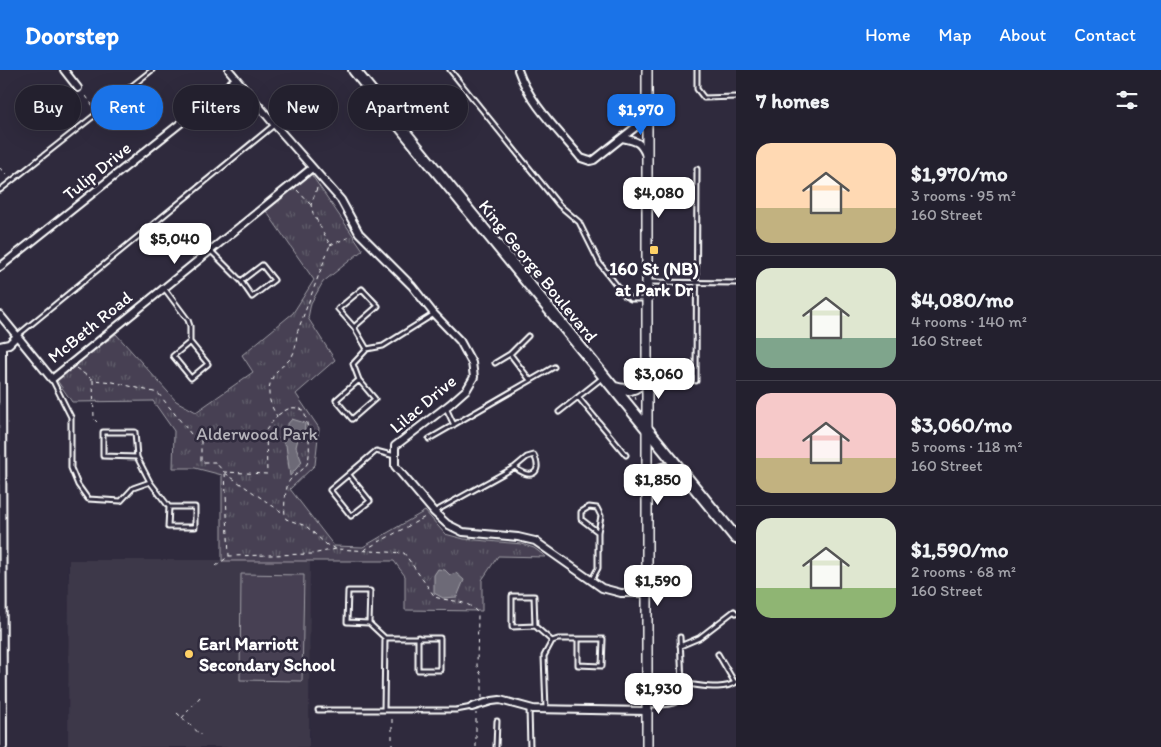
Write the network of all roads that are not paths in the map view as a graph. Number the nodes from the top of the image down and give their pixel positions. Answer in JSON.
{"nodes":[{"id":1,"x":64,"y":70,"type":"edge"},
{"id":2,"x":152,"y":70,"type":"edge"},
{"id":3,"x":229,"y":70,"type":"edge"},
{"id":4,"x":354,"y":70,"type":"edge"},
{"id":5,"x":450,"y":70,"type":"edge"},
{"id":6,"x":518,"y":70,"type":"edge"},
{"id":7,"x":646,"y":70,"type":"edge"},
{"id":8,"x":697,"y":70,"type":"edge"},
{"id":9,"x":236,"y":79,"type":"junction"},
{"id":10,"x":76,"y":85,"type":"edge"},
{"id":11,"x":736,"y":97,"type":"edge"},
{"id":12,"x":269,"y":118,"type":"edge"},
{"id":13,"x":647,"y":118,"type":"junction"},
{"id":14,"x":269,"y":128,"type":"edge"},
{"id":15,"x":279,"y":130,"type":"edge"},
{"id":16,"x":622,"y":138,"type":"junction"},
{"id":17,"x":647,"y":157,"type":"junction"},
{"id":18,"x":312,"y":168,"type":"junction"},
{"id":19,"x":696,"y":169,"type":"dead end"},
{"id":20,"x":0,"y":190,"type":"edge"},
{"id":21,"x":211,"y":251,"type":"junction"},
{"id":22,"x":0,"y":268,"type":"edge"},
{"id":23,"x":240,"y":281,"type":"junction"},
{"id":24,"x":647,"y":282,"type":"junction"},
{"id":25,"x":696,"y":282,"type":"junction"},
{"id":26,"x":736,"y":283,"type":"edge"},
{"id":27,"x":164,"y":286,"type":"junction"},
{"id":28,"x":647,"y":299,"type":"junction"},
{"id":29,"x":434,"y":314,"type":"junction"},
{"id":30,"x":0,"y":315,"type":"edge"},
{"id":31,"x":354,"y":327,"type":"junction"},
{"id":32,"x":17,"y":336,"type":"junction"},
{"id":33,"x":528,"y":336,"type":"dead end"},
{"id":34,"x":190,"y":342,"type":"junction"},
{"id":35,"x":1,"y":346,"type":"edge"},
{"id":36,"x":367,"y":349,"type":"junction"},
{"id":37,"x":510,"y":354,"type":"junction"},
{"id":38,"x":495,"y":363,"type":"dead end"},
{"id":39,"x":554,"y":367,"type":"dead end"},
{"id":40,"x":647,"y":373,"type":"junction"},
{"id":41,"x":604,"y":376,"type":"junction"},
{"id":42,"x":52,"y":379,"type":"junction"},
{"id":43,"x":359,"y":380,"type":"junction"},
{"id":44,"x":530,"y":380,"type":"junction"},
{"id":45,"x":696,"y":381,"type":"dead end"},
{"id":46,"x":615,"y":388,"type":"junction"},
{"id":47,"x":578,"y":397,"type":"junction"},
{"id":48,"x":446,"y":407,"type":"junction"},
{"id":49,"x":559,"y":412,"type":"dead end"},
{"id":50,"x":454,"y":425,"type":"junction"},
{"id":51,"x":646,"y":427,"type":"junction"},
{"id":52,"x":429,"y":439,"type":"dead end"},
{"id":53,"x":626,"y":455,"type":"dead end"},
{"id":54,"x":395,"y":456,"type":"junction"},
{"id":55,"x":138,"y":458,"type":"junction"},
{"id":56,"x":515,"y":467,"type":"junction"},
{"id":57,"x":682,"y":471,"type":"junction"},
{"id":58,"x":349,"y":475,"type":"junction"},
{"id":59,"x":646,"y":480,"type":"junction"},
{"id":60,"x":150,"y":482,"type":"junction"},
{"id":61,"x":169,"y":507,"type":"junction"},
{"id":62,"x":434,"y":512,"type":"junction"},
{"id":63,"x":598,"y":532,"type":"junction"},
{"id":64,"x":736,"y":538,"type":"edge"},
{"id":65,"x":591,"y":581,"type":"junction"},
{"id":66,"x":646,"y":593,"type":"junction"},
{"id":67,"x":735,"y":611,"type":"edge"},
{"id":68,"x":369,"y":623,"type":"junction"},
{"id":69,"x":535,"y":626,"type":"junction"},
{"id":70,"x":680,"y":637,"type":"dead end"},
{"id":71,"x":384,"y":638,"type":"junction"},
{"id":72,"x":418,"y":638,"type":"junction"},
{"id":73,"x":578,"y":639,"type":"junction"},
{"id":74,"x":552,"y":642,"type":"junction"},
{"id":75,"x":680,"y":646,"type":"junction"},
{"id":76,"x":718,"y":654,"type":"dead end"},
{"id":77,"x":735,"y":682,"type":"edge"},
{"id":78,"x":682,"y":684,"type":"junction"},
{"id":79,"x":647,"y":708,"type":"junction"},
{"id":80,"x":474,"y":709,"type":"joint"},
{"id":81,"x":529,"y":709,"type":"junction"},
{"id":82,"x":318,"y":710,"type":"dead end"},
{"id":83,"x":384,"y":710,"type":"junction"},
{"id":84,"x":546,"y":710,"type":"junction"},
{"id":85,"x":497,"y":721,"type":"dead end"},
{"id":86,"x":2,"y":747,"type":"edge"},
{"id":87,"x":496,"y":747,"type":"edge"},
{"id":88,"x":530,"y":747,"type":"edge"},
{"id":89,"x":647,"y":747,"type":"edge"}],
"edges":[{"from":1,"to":10,"type":"street"},
{"from":2,"to":20,"type":"lane"},
{"from":3,"to":9,"type":"street","name":"Lilac Drive"},
{"from":4,"to":41,"type":"main road","name":"King George Boulevard"},
{"from":5,"to":28,"type":"lane"},
{"from":6,"to":16,"type":"street"},
{"from":7,"to":13,"type":"street"},
{"from":8,"to":11,"type":"lane"},
{"from":9,"to":12,"type":"street","name":"Lilac Drive"},
{"from":9,"to":22,"type":"street","name":"Tulip Drive"},
{"from":13,"to":16,"type":"street"},
{"from":13,"to":17,"type":"street"},
{"from":14,"to":32,"type":"lane"},
{"from":15,"to":18,"type":"street","name":"Lilac Drive"},
{"from":16,"to":17,"type":"street"},
{"from":17,"to":24,"type":"street"},
{"from":18,"to":21,"type":"street","name":"McBeth Road"},
{"from":18,"to":29,"type":"street","name":"Lilac Drive"},
{"from":19,"to":25,"type":"lane"},
{"from":21,"to":23,"type":"lane"},
{"from":21,"to":27,"type":"street","name":"McBeth Road"},
{"from":23,"to":23,"type":"lane"},
{"from":24,"to":25,"type":"lane"},
{"from":24,"to":28,"type":"street"},
{"from":25,"to":26,"type":"lane"},
{"from":25,"to":45,"type":"lane"},
{"from":27,"to":34,"type":"lane"},
{"from":27,"to":42,"type":"street","name":"McBeth Road"},
{"from":28,"to":40,"type":"street"},
{"from":29,"to":36,"type":"lane"},
{"from":29,"to":48,"type":"street","name":"Lilac Drive"},
{"from":30,"to":32,"type":"street"},
{"from":31,"to":31,"type":"lane"},
{"from":31,"to":36,"type":"lane"},
{"from":32,"to":35,"type":"street"},
{"from":32,"to":42,"type":"street"},
{"from":33,"to":37,"type":"lane"},
{"from":34,"to":34,"type":"lane"},
{"from":35,"to":86,"type":"street"},
{"from":36,"to":43,"type":"lane"},
{"from":37,"to":38,"type":"lane"},
{"from":37,"to":44,"type":"lane"},
{"from":39,"to":44,"type":"lane"},
{"from":40,"to":46,"type":"main road"},
{"from":40,"to":51,"type":"street"},
{"from":41,"to":46,"type":"main road","name":"King George Boulevard"},
{"from":41,"to":47,"type":"lane"},
{"from":42,"to":60,"type":"lane"},
{"from":43,"to":43,"type":"lane"},
{"from":44,"to":50,"type":"lane"},
{"from":46,"to":51,"type":"main road","name":"King George Boulevard"},
{"from":47,"to":49,"type":"lane"},
{"from":47,"to":53,"type":"lane"},
{"from":48,"to":50,"type":"lane"},
{"from":48,"to":54,"type":"street","name":"Lilac Drive"},
{"from":50,"to":52,"type":"lane"},
{"from":51,"to":57,"type":"main road","name":"King George Boulevard"},
{"from":51,"to":59,"type":"street"},
{"from":54,"to":58,"type":"lane"},
{"from":54,"to":62,"type":"street","name":"Lilac Drive"},
{"from":55,"to":55,"type":"lane"},
{"from":55,"to":60,"type":"lane"},
{"from":56,"to":56,"type":"lane"},
{"from":56,"to":62,"type":"lane"},
{"from":57,"to":59,"type":"main road"},
{"from":57,"to":64,"type":"main road","name":"King George Boulevard"},
{"from":58,"to":58,"type":"lane"},
{"from":59,"to":66,"type":"street"},
{"from":60,"to":61,"type":"lane"},
{"from":61,"to":61,"type":"lane"},
{"from":62,"to":65,"type":"street","name":"Lilac Drive"},
{"from":63,"to":63,"type":"lane"},
{"from":63,"to":65,"type":"lane"},
{"from":65,"to":66,"type":"street","name":"Lilac Drive"},
{"from":66,"to":79,"type":"street"},
{"from":67,"to":75,"type":"lane"},
{"from":68,"to":68,"type":"lane"},
{"from":68,"to":71,"type":"lane"},
{"from":69,"to":69,"type":"lane"},
{"from":69,"to":74,"type":"lane"},
{"from":70,"to":75,"type":"lane"},
{"from":71,"to":72,"type":"lane"},
{"from":71,"to":83,"type":"lane"},
{"from":72,"to":72,"type":"lane"},
{"from":73,"to":73,"type":"lane"},
{"from":73,"to":74,"type":"lane"},
{"from":74,"to":84,"type":"lane"},
{"from":75,"to":78,"type":"lane"},
{"from":76,"to":77,"type":"lane"},
{"from":77,"to":78,"type":"lane"},
{"from":78,"to":79,"type":"lane"},
{"from":79,"to":84,"type":"street"},
{"from":79,"to":89,"type":"street"},
{"from":80,"to":81,"type":"street"},
{"from":80,"to":83,"type":"lane"},
{"from":81,"to":84,"type":"street"},
{"from":81,"to":88,"type":"lane"},
{"from":82,"to":83,"type":"lane"},
{"from":85,"to":87,"type":"lane"}]}
